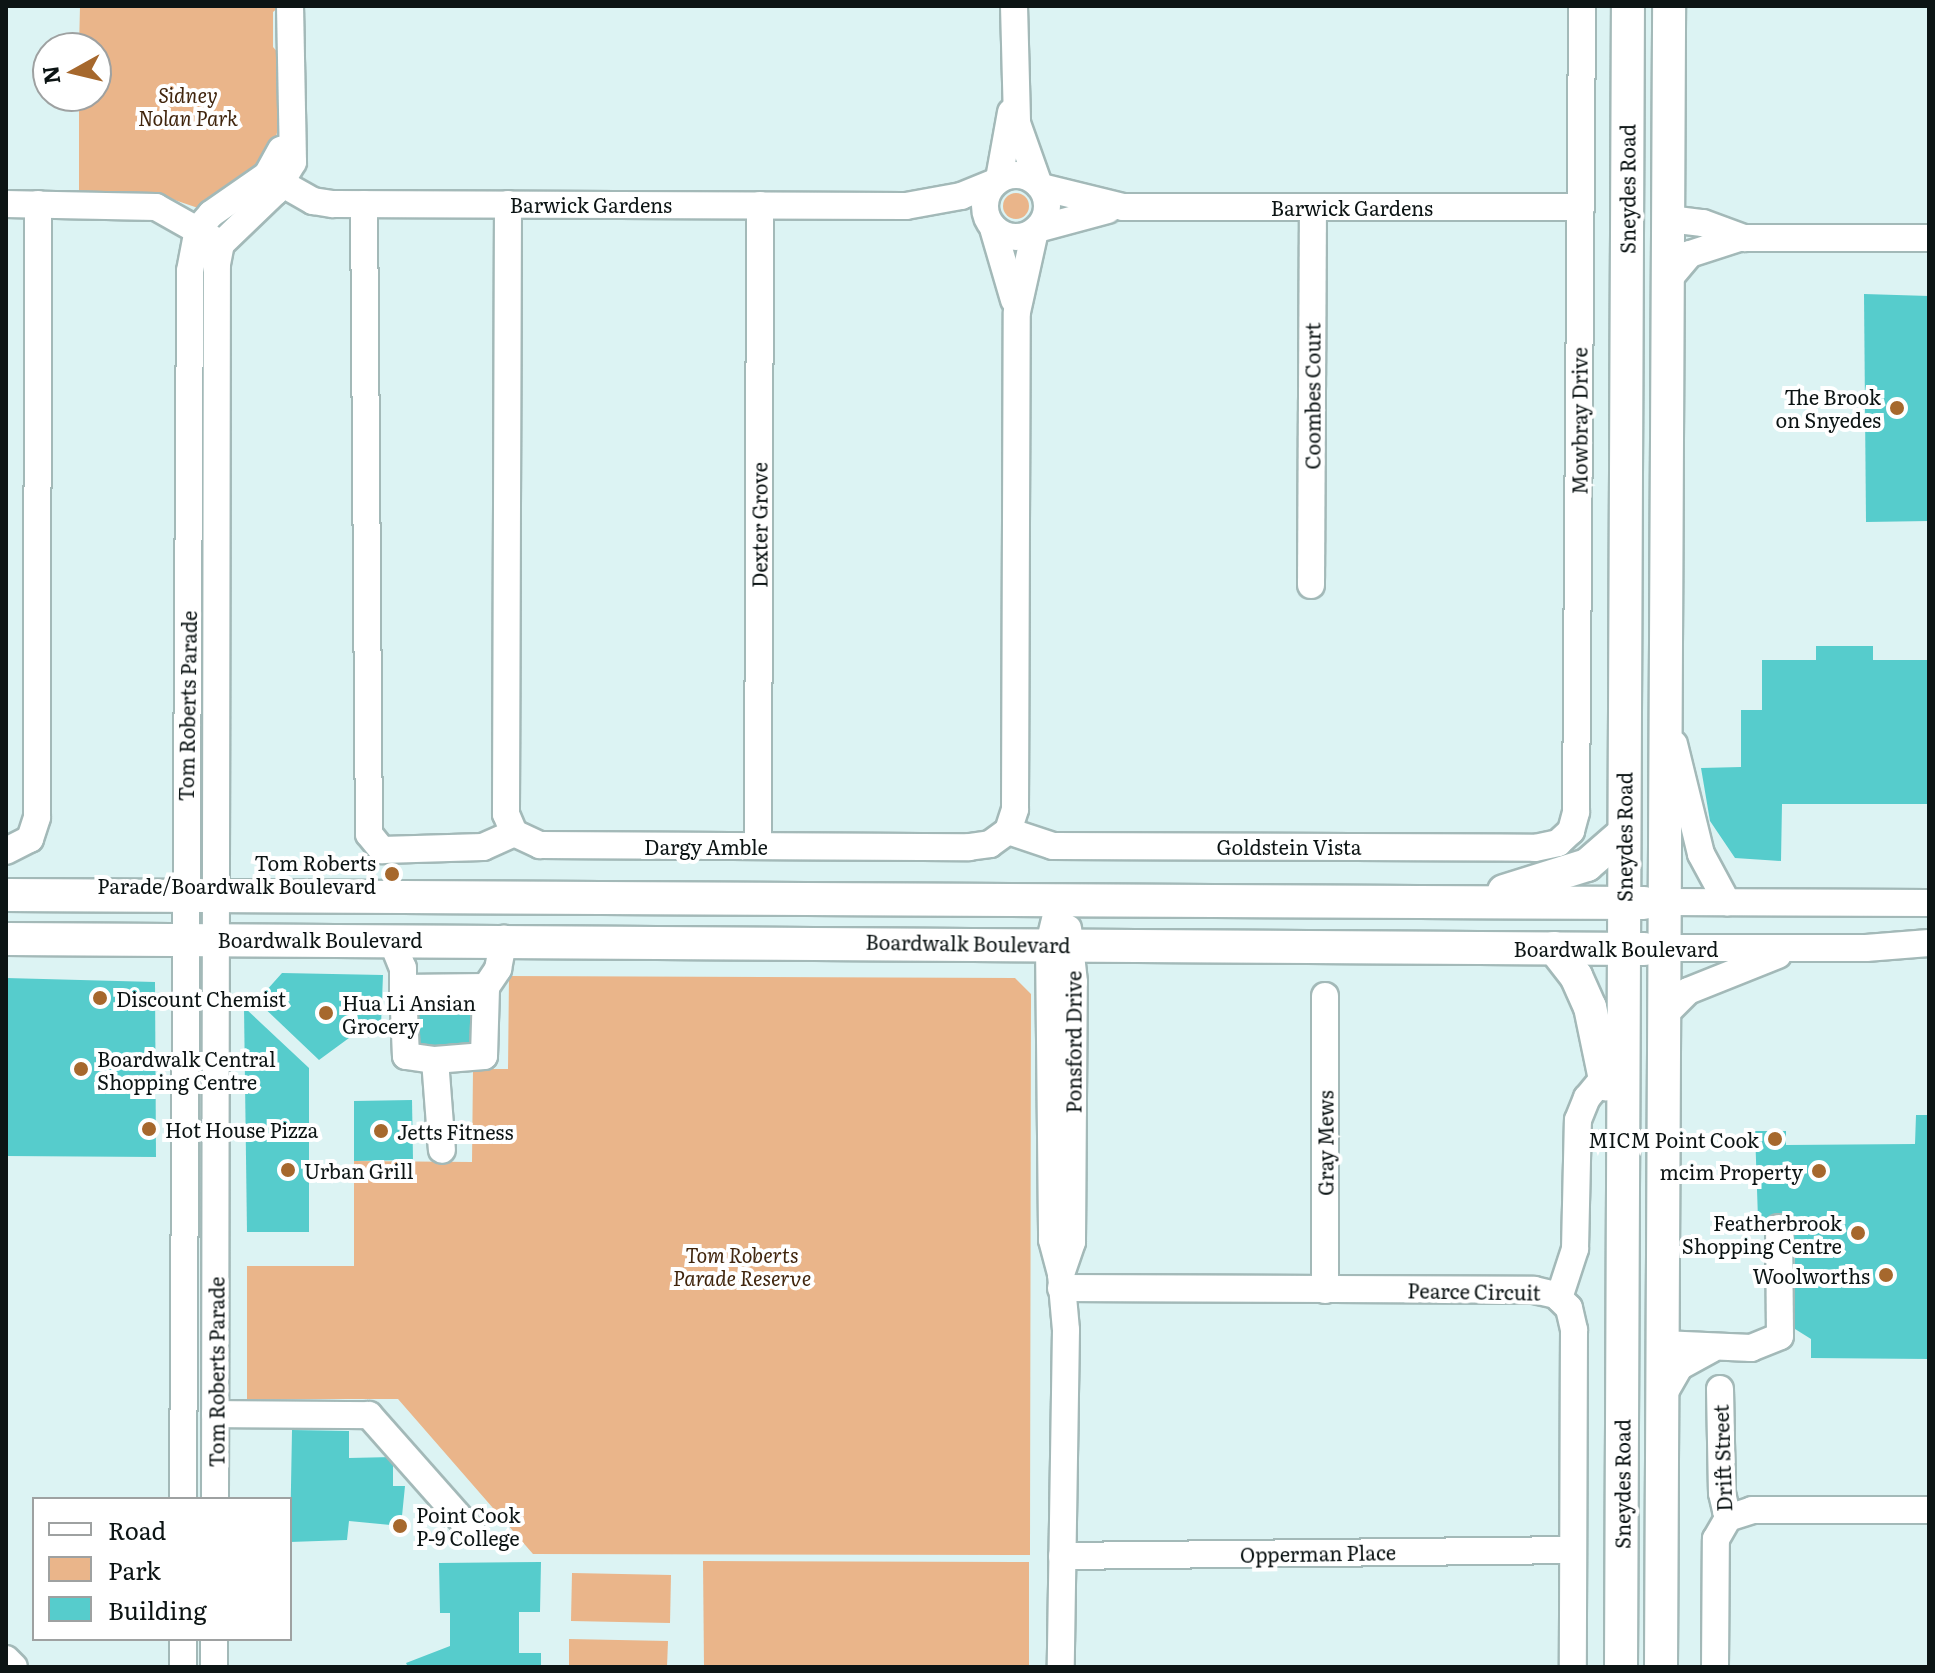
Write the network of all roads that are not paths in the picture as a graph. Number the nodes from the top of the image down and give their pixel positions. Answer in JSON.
{"nodes":[{"id":1,"x":290,"y":6,"type":"edge"},
{"id":2,"x":1014,"y":6,"type":"edge"},
{"id":3,"x":1582,"y":6,"type":"edge"},
{"id":4,"x":1628,"y":6,"type":"edge"},
{"id":5,"x":1669,"y":6,"type":"edge"},
{"id":6,"x":1014,"y":97,"type":"junction"},
{"id":7,"x":274,"y":180,"type":"junction"},
{"id":8,"x":997,"y":181,"type":"junction"},
{"id":9,"x":1040,"y":186,"type":"junction"},
{"id":10,"x":6,"y":204,"type":"edge"},
{"id":11,"x":38,"y":204,"type":"junction"},
{"id":12,"x":364,"y":204,"type":"junction"},
{"id":13,"x":508,"y":204,"type":"junction"},
{"id":14,"x":760,"y":205,"type":"junction"},
{"id":15,"x":906,"y":206,"type":"junction"},
{"id":16,"x":1123,"y":207,"type":"junction"},
{"id":17,"x":1313,"y":207,"type":"junction"},
{"id":18,"x":1581,"y":207,"type":"junction"},
{"id":19,"x":1669,"y":219,"type":"junction"},
{"id":20,"x":992,"y":227,"type":"junction"},
{"id":21,"x":198,"y":229,"type":"junction"},
{"id":22,"x":1036,"y":230,"type":"junction"},
{"id":23,"x":1744,"y":238,"type":"junction"},
{"id":24,"x":1929,"y":238,"type":"edge"},
{"id":25,"x":221,"y":244,"type":"junction"},
{"id":26,"x":1626,"y":269,"type":"junction"},
{"id":27,"x":1668,"y":280,"type":"junction"},
{"id":28,"x":1017,"y":312,"type":"junction"},
{"id":29,"x":189,"y":555,"type":"junction"},
{"id":30,"x":215,"y":556,"type":"junction"},
{"id":31,"x":1311,"y":585,"type":"dead end"},
{"id":32,"x":1665,"y":698,"type":"junction"},
{"id":33,"x":1008,"y":831,"type":"junction"},
{"id":34,"x":514,"y":833,"type":"junction"},
{"id":35,"x":1624,"y":833,"type":"junction"},
{"id":36,"x":1569,"y":834,"type":"joint"},
{"id":37,"x":758,"y":846,"type":"junction"},
{"id":38,"x":6,"y":851,"type":"edge"},
{"id":39,"x":6,"y":895,"type":"edge"},
{"id":40,"x":201,"y":896,"type":"junction"},
{"id":41,"x":1060,"y":899,"type":"junction"},
{"id":42,"x":1469,"y":901,"type":"junction"},
{"id":43,"x":1663,"y":902,"type":"junction"},
{"id":44,"x":1727,"y":902,"type":"junction"},
{"id":45,"x":1624,"y":903,"type":"junction"},
{"id":46,"x":1929,"y":903,"type":"edge"},
{"id":47,"x":6,"y":939,"type":"edge"},
{"id":48,"x":186,"y":939,"type":"junction"},
{"id":49,"x":218,"y":939,"type":"junction"},
{"id":50,"x":391,"y":939,"type":"junction"},
{"id":51,"x":504,"y":939,"type":"junction"},
{"id":52,"x":1929,"y":943,"type":"edge"},
{"id":53,"x":1061,"y":944,"type":"junction"},
{"id":54,"x":1554,"y":948,"type":"junction"},
{"id":55,"x":1663,"y":948,"type":"junction"},
{"id":56,"x":1622,"y":949,"type":"junction"},
{"id":57,"x":1797,"y":949,"type":"junction"},
{"id":58,"x":486,"y":987,"type":"junction"},
{"id":59,"x":403,"y":988,"type":"junction"},
{"id":60,"x":1325,"y":996,"type":"dead end"},
{"id":61,"x":1663,"y":1016,"type":"junction"},
{"id":62,"x":435,"y":1060,"type":"junction"},
{"id":63,"x":1614,"y":1065,"type":"junction"},
{"id":64,"x":442,"y":1150,"type":"dead end"},
{"id":65,"x":185,"y":1183,"type":"junction"},
{"id":66,"x":216,"y":1183,"type":"junction"},
{"id":67,"x":1779,"y":1228,"type":"dead end"},
{"id":68,"x":216,"y":1245,"type":"junction"},
{"id":69,"x":184,"y":1269,"type":"junction"},
{"id":70,"x":1061,"y":1281,"type":"junction"},
{"id":71,"x":1325,"y":1290,"type":"junction"},
{"id":72,"x":1559,"y":1298,"type":"junction"},
{"id":73,"x":1662,"y":1344,"type":"junction"},
{"id":74,"x":1711,"y":1349,"type":"junction"},
{"id":75,"x":1720,"y":1389,"type":"dead end"},
{"id":76,"x":1662,"y":1397,"type":"junction"},
{"id":77,"x":215,"y":1414,"type":"junction"},
{"id":78,"x":1622,"y":1460,"type":"junction"},
{"id":79,"x":183,"y":1497,"type":"edge"},
{"id":80,"x":215,"y":1497,"type":"edge"},
{"id":81,"x":1929,"y":1510,"type":"edge"},
{"id":82,"x":1728,"y":1518,"type":"junction"},
{"id":83,"x":470,"y":1529,"type":"dead end"},
{"id":84,"x":1573,"y":1550,"type":"junction"},
{"id":85,"x":1062,"y":1556,"type":"junction"},
{"id":86,"x":183,"y":1641,"type":"edge"},
{"id":87,"x":214,"y":1641,"type":"edge"},
{"id":88,"x":6,"y":1659,"type":"edge"},
{"id":89,"x":14,"y":1667,"type":"edge"},
{"id":90,"x":183,"y":1667,"type":"edge"},
{"id":91,"x":214,"y":1667,"type":"edge"},
{"id":92,"x":1061,"y":1667,"type":"edge"},
{"id":93,"x":1573,"y":1667,"type":"edge"},
{"id":94,"x":1621,"y":1667,"type":"edge"},
{"id":95,"x":1661,"y":1667,"type":"edge"},
{"id":96,"x":1715,"y":1667,"type":"edge"}],
"edges":[{"from":1,"to":7,"type":"street"},
{"from":2,"to":6,"type":"street"},
{"from":3,"to":18,"type":"street","name":"Mowbray Drive"},
{"from":4,"to":26,"type":"main road","name":"Sneydes Road"},
{"from":5,"to":19,"type":"main road","name":"Sneydes Road"},
{"from":6,"to":8,"type":"street"},
{"from":6,"to":9,"type":"street"},
{"from":7,"to":12,"type":"street","name":"Barwick Gardens"},
{"from":7,"to":21,"type":"street"},
{"from":7,"to":25,"type":"street"},
{"from":8,"to":9,"type":"street"},
{"from":8,"to":15,"type":"street","name":"Barwick Gardens"},
{"from":8,"to":20,"type":"street"},
{"from":9,"to":16,"type":"street","name":"Barwick Gardens"},
{"from":9,"to":22,"type":"street"},
{"from":10,"to":11,"type":"street"},
{"from":11,"to":21,"type":"street"},
{"from":11,"to":38,"type":"street"},
{"from":12,"to":13,"type":"street","name":"Barwick Gardens"},
{"from":12,"to":34,"type":"street"},
{"from":13,"to":14,"type":"street","name":"Barwick Gardens"},
{"from":13,"to":34,"type":"street"},
{"from":14,"to":15,"type":"street","name":"Barwick Gardens"},
{"from":14,"to":37,"type":"street","name":"Dexter Grove"},
{"from":15,"to":20,"type":"street","name":"Barwick Gardens"},
{"from":16,"to":17,"type":"street","name":"Barwick Gardens"},
{"from":16,"to":22,"type":"street","name":"Barwick Gardens"},
{"from":17,"to":18,"type":"street","name":"Barwick Gardens"},
{"from":17,"to":31,"type":"street","name":"Coombes Court"},
{"from":18,"to":36,"type":"street","name":"Mowbray Drive"},
{"from":19,"to":23,"type":"street"},
{"from":19,"to":26,"type":"main road"},
{"from":19,"to":27,"type":"main road","name":"Sneydes Road"},
{"from":20,"to":22,"type":"street"},
{"from":20,"to":28,"type":"street"},
{"from":21,"to":25,"type":"street"},
{"from":21,"to":29,"type":"street","name":"Tom Roberts Parade"},
{"from":22,"to":28,"type":"street"},
{"from":23,"to":24,"type":"street"},
{"from":23,"to":27,"type":"street"},
{"from":25,"to":30,"type":"street","name":"Tom Roberts Parade"},
{"from":26,"to":35,"type":"main road","name":"Sneydes Road"},
{"from":27,"to":32,"type":"main road","name":"Sneydes Road"},
{"from":28,"to":33,"type":"street"},
{"from":29,"to":30,"type":"street"},
{"from":29,"to":40,"type":"street","name":"Tom Roberts Parade"},
{"from":30,"to":40,"type":"street","name":"Tom Roberts Parade"},
{"from":32,"to":43,"type":"main road","name":"Sneydes Road"},
{"from":32,"to":44,"type":"street"},
{"from":33,"to":36,"type":"street","name":"Goldstein Vista"},
{"from":33,"to":37,"type":"street","name":"Dargy Amble"},
{"from":34,"to":37,"type":"street","name":"Dargy Amble"},
{"from":35,"to":42,"type":"main road"},
{"from":35,"to":45,"type":"main road","name":"Sneydes Road"},
{"from":39,"to":40,"type":"main road","name":"Boardwalk Boulevard"},
{"from":40,"to":41,"type":"main road","name":"Boardwalk Boulevard"},
{"from":40,"to":48,"type":"street","name":"Tom Roberts Parade"},
{"from":40,"to":49,"type":"street","name":"Tom Roberts Parade"},
{"from":41,"to":42,"type":"main road","name":"Boardwalk Boulevard"},
{"from":41,"to":53,"type":"street","name":"Ponsford Drive"},
{"from":42,"to":45,"type":"main road","name":"Boardwalk Boulevard"},
{"from":43,"to":44,"type":"street","name":"Boardwalk Boulevard"},
{"from":43,"to":45,"type":"main road","name":"Boardwalk Boulevard"},
{"from":43,"to":55,"type":"main road","name":"Sneydes Road"},
{"from":44,"to":46,"type":"street","name":"Boardwalk Boulevard"},
{"from":45,"to":56,"type":"main road","name":"Sneydes Road"},
{"from":47,"to":48,"type":"main road","name":"Boardwalk Boulevard"},
{"from":48,"to":49,"type":"main road","name":"Boardwalk Boulevard"},
{"from":48,"to":65,"type":"street","name":"Tom Roberts Parade"},
{"from":49,"to":50,"type":"main road","name":"Boardwalk Boulevard"},
{"from":49,"to":66,"type":"street","name":"Tom Roberts Parade"},
{"from":50,"to":51,"type":"main road","name":"Boardwalk Boulevard"},
{"from":50,"to":59,"type":"street"},
{"from":51,"to":53,"type":"main road","name":"Boardwalk Boulevard"},
{"from":51,"to":58,"type":"street"},
{"from":52,"to":57,"type":"street","name":"Boardwalk Boulevard"},
{"from":53,"to":54,"type":"main road","name":"Boardwalk Boulevard"},
{"from":53,"to":70,"type":"street","name":"Ponsford Drive"},
{"from":54,"to":56,"type":"main road","name":"Boardwalk Boulevard"},
{"from":54,"to":63,"type":"main road"},
{"from":55,"to":56,"type":"main road","name":"Boardwalk Boulevard"},
{"from":55,"to":57,"type":"street","name":"Boardwalk Boulevard"},
{"from":55,"to":61,"type":"main road","name":"Sneydes Road"},
{"from":56,"to":63,"type":"main road","name":"Sneydes Road"},
{"from":57,"to":61,"type":"street"},
{"from":58,"to":59,"type":"street"},
{"from":58,"to":62,"type":"street"},
{"from":59,"to":62,"type":"street"},
{"from":60,"to":71,"type":"street","name":"Gray Mews"},
{"from":61,"to":73,"type":"main road","name":"Sneydes Road"},
{"from":62,"to":64,"type":"street"},
{"from":63,"to":72,"type":"street"},
{"from":63,"to":78,"type":"main road","name":"Sneydes Road"},
{"from":65,"to":66,"type":"street"},
{"from":65,"to":69,"type":"street","name":"Tom Roberts Parade"},
{"from":66,"to":68,"type":"street","name":"Tom Roberts Parade"},
{"from":67,"to":74,"type":"street"},
{"from":68,"to":69,"type":"street","name":"Tom Roberts Parade"},
{"from":68,"to":77,"type":"street","name":"Tom Roberts Parade"},
{"from":69,"to":79,"type":"street","name":"Tom Roberts Parade"},
{"from":70,"to":71,"type":"street","name":"Pearce Circuit"},
{"from":70,"to":85,"type":"street","name":"Ponsford Drive"},
{"from":71,"to":72,"type":"street","name":"Pearce Circuit"},
{"from":72,"to":84,"type":"street","name":"Pearce Circuit"},
{"from":73,"to":74,"type":"street"},
{"from":73,"to":76,"type":"main road","name":"Sneydes Road"},
{"from":73,"to":78,"type":"main road"},
{"from":74,"to":76,"type":"street"},
{"from":75,"to":82,"type":"street","name":"Drift Street"},
{"from":76,"to":95,"type":"main road","name":"Sneydes Road"},
{"from":77,"to":80,"type":"street","name":"Tom Roberts Parade"},
{"from":77,"to":83,"type":"street"},
{"from":78,"to":94,"type":"main road","name":"Sneydes Road"},
{"from":81,"to":82,"type":"street"},
{"from":82,"to":96,"type":"street","name":"Drift Street"},
{"from":84,"to":85,"type":"street","name":"Opperman Place"},
{"from":84,"to":93,"type":"street","name":"Pearce Circuit"},
{"from":85,"to":92,"type":"street","name":"Ponsford Drive"},
{"from":86,"to":90,"type":"street"},
{"from":87,"to":91,"type":"street"},
{"from":88,"to":89,"type":"street"}]}
